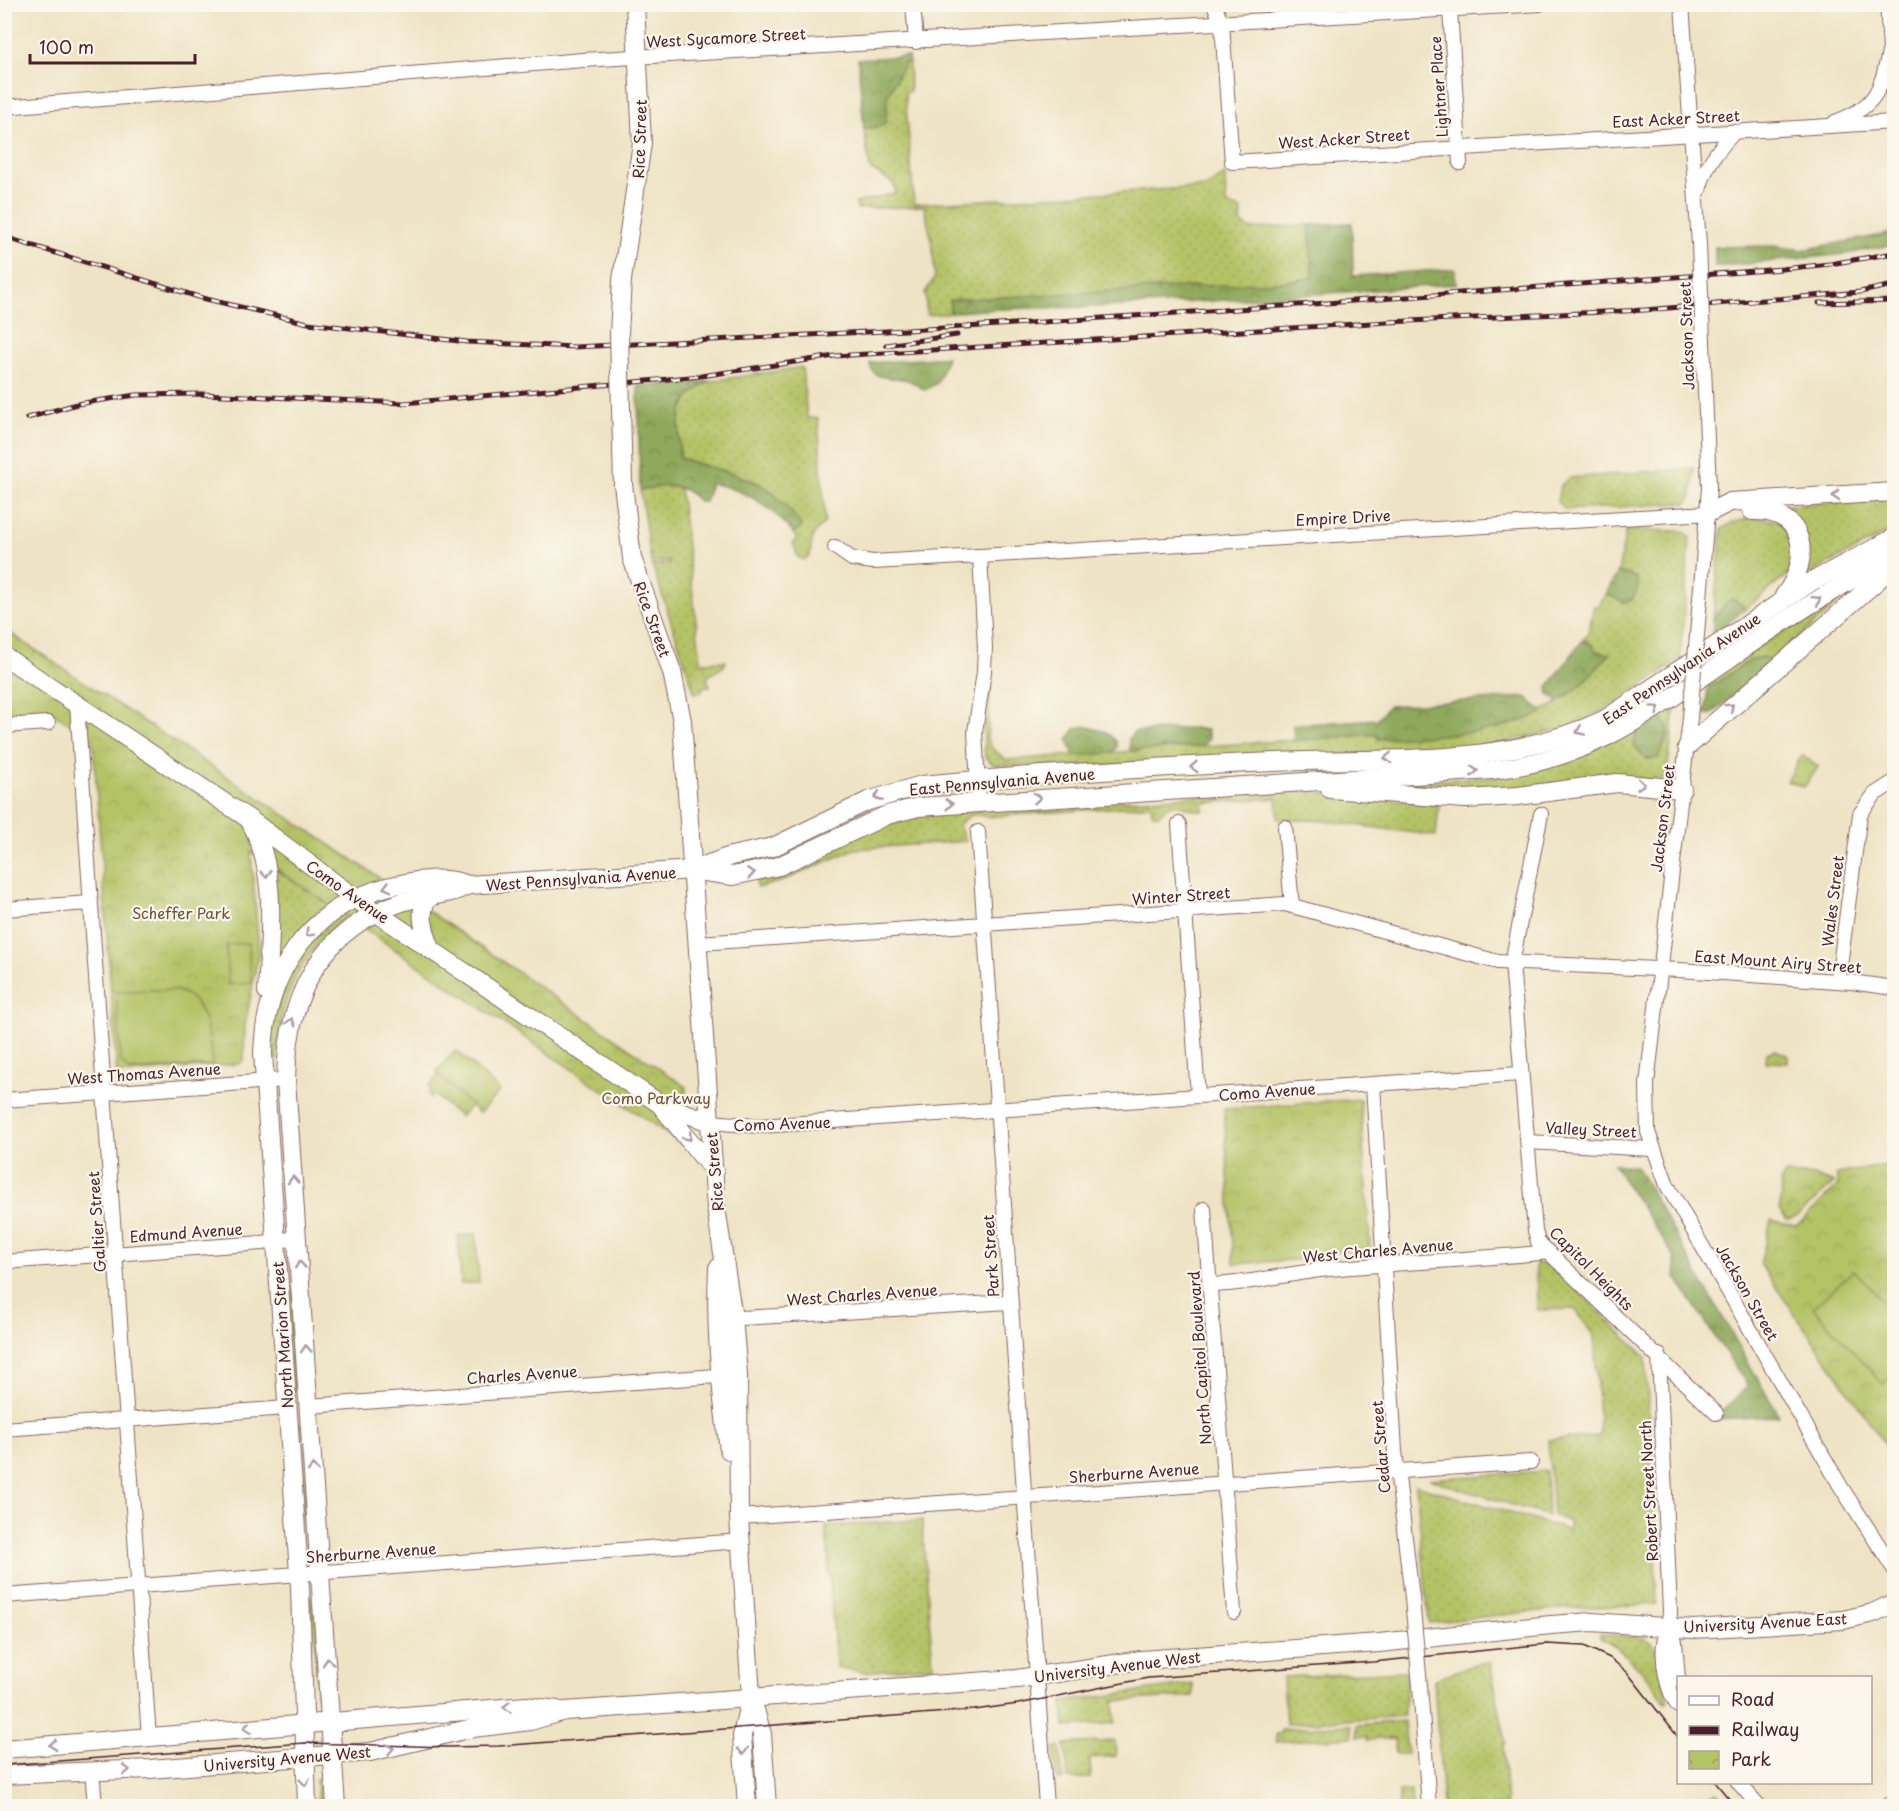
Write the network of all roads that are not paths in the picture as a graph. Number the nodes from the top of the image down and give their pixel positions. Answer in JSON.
{"nodes":[{"id":1,"x":635,"y":4,"type":"edge"},
{"id":2,"x":913,"y":4,"type":"edge"},
{"id":3,"x":1214,"y":4,"type":"edge"},
{"id":4,"x":1540,"y":4,"type":"edge"},
{"id":5,"x":1682,"y":4,"type":"edge"},
{"id":6,"x":1887,"y":4,"type":"edge"},
{"id":7,"x":1450,"y":10,"type":"junction"},
{"id":8,"x":1222,"y":24,"type":"junction"},
{"id":9,"x":916,"y":42,"type":"junction"},
{"id":10,"x":1890,"y":48,"type":"junction"},
{"id":11,"x":640,"y":58,"type":"junction"},
{"id":12,"x":1894,"y":105,"type":"edge"},
{"id":13,"x":4,"y":107,"type":"edge"},
{"id":14,"x":1894,"y":122,"type":"edge"},
{"id":15,"x":1823,"y":127,"type":"junction"},
{"id":16,"x":1734,"y":132,"type":"junction"},
{"id":17,"x":1691,"y":134,"type":"junction"},
{"id":18,"x":1459,"y":147,"type":"junction"},
{"id":19,"x":1460,"y":163,"type":"dead end"},
{"id":20,"x":1696,"y":201,"type":"junction"},
{"id":21,"x":1894,"y":492,"type":"edge"},
{"id":22,"x":1708,"y":513,"type":"junction"},
{"id":23,"x":1894,"y":538,"type":"edge"},
{"id":24,"x":835,"y":548,"type":"dead end"},
{"id":25,"x":980,"y":556,"type":"junction"},
{"id":26,"x":1894,"y":557,"type":"edge"},
{"id":27,"x":1894,"y":566,"type":"edge"},
{"id":28,"x":1770,"y":608,"type":"junction"},
{"id":29,"x":4,"y":656,"type":"edge"},
{"id":30,"x":77,"y":704,"type":"junction"},
{"id":31,"x":48,"y":723,"type":"dead end"},
{"id":32,"x":4,"y":726,"type":"edge"},
{"id":33,"x":1687,"y":747,"type":"junction"},
{"id":34,"x":977,"y":781,"type":"junction"},
{"id":35,"x":1894,"y":782,"type":"edge"},
{"id":36,"x":1269,"y":783,"type":"junction"},
{"id":37,"x":1682,"y":789,"type":"junction"},
{"id":38,"x":979,"y":801,"type":"junction"},
{"id":39,"x":1541,"y":814,"type":"dead end"},
{"id":40,"x":249,"y":819,"type":"junction"},
{"id":41,"x":1179,"y":824,"type":"dead end"},
{"id":42,"x":1285,"y":827,"type":"dead end"},
{"id":43,"x":978,"y":832,"type":"dead end"},
{"id":44,"x":693,"y":870,"type":"junction"},
{"id":45,"x":468,"y":885,"type":"junction"},
{"id":46,"x":434,"y":894,"type":"junction"},
{"id":47,"x":356,"y":899,"type":"junction"},
{"id":48,"x":90,"y":903,"type":"junction"},
{"id":49,"x":1292,"y":906,"type":"junction"},
{"id":50,"x":4,"y":909,"type":"edge"},
{"id":51,"x":376,"y":912,"type":"junction"},
{"id":52,"x":1185,"y":912,"type":"junction"},
{"id":53,"x":984,"y":925,"type":"junction"},
{"id":54,"x":698,"y":943,"type":"junction"},
{"id":55,"x":431,"y":949,"type":"junction"},
{"id":56,"x":1512,"y":963,"type":"junction"},
{"id":57,"x":1660,"y":970,"type":"junction"},
{"id":58,"x":1838,"y":981,"type":"junction"},
{"id":59,"x":1894,"y":988,"type":"edge"},
{"id":60,"x":267,"y":1011,"type":"junction"},
{"id":61,"x":1520,"y":1074,"type":"junction"},
{"id":62,"x":286,"y":1080,"type":"junction"},
{"id":63,"x":265,"y":1081,"type":"junction"},
{"id":64,"x":1373,"y":1084,"type":"junction"},
{"id":65,"x":104,"y":1092,"type":"junction"},
{"id":66,"x":1198,"y":1096,"type":"junction"},
{"id":67,"x":4,"y":1100,"type":"edge"},
{"id":68,"x":660,"y":1104,"type":"junction"},
{"id":69,"x":996,"y":1110,"type":"junction"},
{"id":70,"x":710,"y":1122,"type":"junction"},
{"id":71,"x":1528,"y":1142,"type":"junction"},
{"id":72,"x":1652,"y":1149,"type":"junction"},
{"id":73,"x":714,"y":1171,"type":"junction"},
{"id":74,"x":1204,"y":1209,"type":"dead end"},
{"id":75,"x":298,"y":1238,"type":"junction"},
{"id":76,"x":276,"y":1242,"type":"junction"},
{"id":77,"x":1549,"y":1252,"type":"junction"},
{"id":78,"x":115,"y":1254,"type":"junction"},
{"id":79,"x":4,"y":1262,"type":"edge"},
{"id":80,"x":1383,"y":1264,"type":"junction"},
{"id":81,"x":1211,"y":1285,"type":"junction"},
{"id":82,"x":1010,"y":1302,"type":"junction"},
{"id":83,"x":725,"y":1319,"type":"junction"},
{"id":84,"x":1659,"y":1355,"type":"junction"},
{"id":85,"x":729,"y":1375,"type":"junction"},
{"id":86,"x":309,"y":1406,"type":"junction"},
{"id":87,"x":286,"y":1408,"type":"junction"},
{"id":88,"x":1716,"y":1413,"type":"dead end"},
{"id":89,"x":127,"y":1420,"type":"junction"},
{"id":90,"x":4,"y":1429,"type":"edge"},
{"id":91,"x":1531,"y":1462,"type":"dead end"},
{"id":92,"x":1398,"y":1470,"type":"junction"},
{"id":93,"x":1224,"y":1482,"type":"junction"},
{"id":94,"x":1024,"y":1495,"type":"junction"},
{"id":95,"x":739,"y":1517,"type":"junction"},
{"id":96,"x":741,"y":1541,"type":"junction"},
{"id":97,"x":1894,"y":1569,"type":"edge"},
{"id":98,"x":321,"y":1572,"type":"junction"},
{"id":99,"x":299,"y":1574,"type":"junction"},
{"id":100,"x":139,"y":1586,"type":"junction"},
{"id":101,"x":4,"y":1596,"type":"edge"},
{"id":102,"x":1894,"y":1603,"type":"edge"},
{"id":103,"x":1234,"y":1612,"type":"dead end"},
{"id":104,"x":1670,"y":1626,"type":"junction"},
{"id":105,"x":1678,"y":1676,"type":"edge"},
{"id":106,"x":1036,"y":1677,"type":"junction"},
{"id":107,"x":751,"y":1696,"type":"junction"},
{"id":108,"x":1677,"y":1704,"type":"edge"},
{"id":109,"x":565,"y":1711,"type":"junction"},
{"id":110,"x":331,"y":1720,"type":"junction"},
{"id":111,"x":305,"y":1722,"type":"junction"},
{"id":112,"x":148,"y":1738,"type":"junction"},
{"id":113,"x":4,"y":1749,"type":"edge"},
{"id":114,"x":332,"y":1756,"type":"junction"},
{"id":115,"x":304,"y":1758,"type":"junction"},
{"id":116,"x":92,"y":1770,"type":"junction"},
{"id":117,"x":4,"y":1775,"type":"edge"},
{"id":118,"x":1740,"y":1784,"type":"edge"},
{"id":119,"x":1894,"y":1801,"type":"edge"},
{"id":120,"x":95,"y":1806,"type":"edge"},
{"id":121,"x":307,"y":1806,"type":"edge"},
{"id":122,"x":336,"y":1806,"type":"edge"},
{"id":123,"x":747,"y":1806,"type":"edge"},
{"id":124,"x":767,"y":1806,"type":"edge"},
{"id":125,"x":1046,"y":1806,"type":"edge"},
{"id":126,"x":1429,"y":1806,"type":"edge"},
{"id":127,"x":1759,"y":1806,"type":"edge"},
{"id":128,"x":1888,"y":1806,"type":"edge"}],
"edges":[{"from":1,"to":11,"type":"main road","name":"Rice Street"},
{"from":2,"to":9,"type":"street"},
{"from":3,"to":8,"type":"street"},
{"from":4,"to":7,"type":"street","name":"West Sycamore Street"},
{"from":5,"to":17,"type":"street","name":"Jackson Street"},
{"from":6,"to":10,"type":"street"},
{"from":7,"to":8,"type":"street","name":"West Sycamore Street"},
{"from":7,"to":18,"type":"street","name":"Lightner Place"},
{"from":8,"to":9,"type":"street","name":"West Sycamore Street"},
{"from":8,"to":18,"type":"street","name":"West Acker Street"},
{"from":9,"to":11,"type":"street","name":"West Sycamore Street"},
{"from":10,"to":12,"type":"street"},
{"from":10,"to":15,"type":"street"},
{"from":11,"to":13,"type":"street","name":"West Sycamore Street"},
{"from":11,"to":44,"type":"main road","name":"Rice Street","bridge":true},
{"from":14,"to":15,"type":"street","name":"East Acker Street"},
{"from":15,"to":16,"type":"street","name":"East Acker Street"},
{"from":16,"to":17,"type":"street","name":"East Acker Street"},
{"from":16,"to":20,"type":"street"},
{"from":17,"to":18,"type":"street","name":"East Acker Street"},
{"from":17,"to":20,"type":"street","name":"Jackson Street"},
{"from":18,"to":19,"type":"street","name":"Lightner Place"},
{"from":20,"to":22,"type":"street","name":"Jackson Street","bridge":true},
{"from":21,"to":22,"type":"main road","one_way":true},
{"from":22,"to":25,"type":"street","name":"Empire Drive"},
{"from":22,"to":28,"type":"main road"},
{"from":22,"to":33,"type":"street","name":"Jackson Street","bridge":true},
{"from":23,"to":28,"type":"main road","name":"East Pennsylvania Avenue"},
{"from":24,"to":25,"type":"street","name":"Empire Drive"},
{"from":25,"to":34,"type":"street"},
{"from":36,"to":26,"type":"main road","name":"East Pennsylvania Avenue","one_way":true},
{"from":33,"to":27,"type":"main road","one_way":true},
{"from":28,"to":34,"type":"main road","name":"East Pennsylvania Avenue","one_way":true},
{"from":29,"to":30,"type":"main road","name":"Como Avenue"},
{"from":30,"to":40,"type":"main road","name":"Como Avenue"},
{"from":30,"to":48,"type":"street","name":"Galtier Street"},
{"from":31,"to":32,"type":"street"},
{"from":33,"to":37,"type":"street","name":"Jackson Street"},
{"from":34,"to":38,"type":"street"},
{"from":34,"to":44,"type":"main road","name":"East Pennsylvania Avenue","one_way":true},
{"from":35,"to":58,"type":"street","name":"Wales Street"},
{"from":36,"to":37,"type":"main road","one_way":true},
{"from":38,"to":36,"type":"main road","name":"East Pennsylvania Avenue","one_way":true},
{"from":37,"to":57,"type":"street","name":"Jackson Street"},
{"from":44,"to":38,"type":"main road","name":"East Pennsylvania Avenue","one_way":true},
{"from":39,"to":56,"type":"street","name":"Capitol Heights"},
{"from":40,"to":47,"type":"main road","name":"Como Avenue"},
{"from":40,"to":60,"type":"main road","one_way":true},
{"from":41,"to":52,"type":"street"},
{"from":42,"to":49,"type":"street"},
{"from":43,"to":53,"type":"street","name":"Park Street"},
{"from":44,"to":45,"type":"main road","name":"West Pennsylvania Avenue"},
{"from":44,"to":54,"type":"main road","name":"Rice Street"},
{"from":45,"to":46,"type":"main road","name":"West Pennsylvania Avenue"},
{"from":45,"to":47,"type":"main road","name":"West Pennsylvania Avenue","one_way":true},
{"from":46,"to":51,"type":"main road","name":"West Pennsylvania Avenue"},
{"from":46,"to":55,"type":"main road"},
{"from":47,"to":51,"type":"main road","name":"Como Avenue"},
{"from":47,"to":60,"type":"main road","name":"North Marion Street","one_way":true},
{"from":48,"to":50,"type":"street"},
{"from":48,"to":65,"type":"street","name":"Galtier Street"},
{"from":49,"to":52,"type":"street","name":"Winter Street"},
{"from":49,"to":56,"type":"street","name":"Winter Street"},
{"from":51,"to":55,"type":"main road","name":"Como Avenue"},
{"from":62,"to":51,"type":"main road","name":"North Marion Street","one_way":true},
{"from":52,"to":53,"type":"street","name":"Winter Street"},
{"from":52,"to":66,"type":"street"},
{"from":53,"to":54,"type":"street","name":"Winter Street"},
{"from":53,"to":69,"type":"street","name":"Park Street"},
{"from":54,"to":70,"type":"main road","name":"Rice Street"},
{"from":55,"to":68,"type":"main road","name":"Como Avenue"},
{"from":56,"to":57,"type":"street","name":"Winter Street"},
{"from":56,"to":61,"type":"street","name":"Capitol Heights"},
{"from":57,"to":58,"type":"street","name":"East Mount Airy Street"},
{"from":57,"to":72,"type":"street","name":"Jackson Street"},
{"from":58,"to":59,"type":"street","name":"East Mount Airy Street"},
{"from":60,"to":63,"type":"main road","name":"North Marion Street"},
{"from":61,"to":64,"type":"street","name":"Como Avenue"},
{"from":61,"to":71,"type":"street","name":"Capitol Heights"},
{"from":62,"to":63,"type":"street","name":"West Thomas Avenue"},
{"from":75,"to":62,"type":"main road","name":"North Marion Street","one_way":true},
{"from":63,"to":65,"type":"street","name":"West Thomas Avenue"},
{"from":63,"to":76,"type":"main road","name":"North Marion Street"},
{"from":64,"to":66,"type":"street","name":"Como Avenue"},
{"from":64,"to":80,"type":"street","name":"Cedar Street"},
{"from":65,"to":67,"type":"street","name":"West Thomas Avenue"},
{"from":65,"to":78,"type":"street","name":"Galtier Street"},
{"from":66,"to":69,"type":"street","name":"Como Avenue"},
{"from":68,"to":70,"type":"main road","name":"Como Avenue"},
{"from":68,"to":73,"type":"main road","one_way":true},
{"from":69,"to":70,"type":"street","name":"Como Avenue"},
{"from":69,"to":82,"type":"street","name":"Park Street"},
{"from":70,"to":73,"type":"main road","name":"Rice Street"},
{"from":71,"to":72,"type":"street","name":"Valley Street"},
{"from":71,"to":77,"type":"street","name":"Capitol Heights"},
{"from":72,"to":97,"type":"street","name":"Jackson Street"},
{"from":73,"to":83,"type":"main road","name":"Rice Street"},
{"from":74,"to":81,"type":"street","name":"North Capitol Boulevard"},
{"from":75,"to":76,"type":"street","name":"Edmund Avenue"},
{"from":86,"to":75,"type":"main road","name":"North Marion Street","one_way":true},
{"from":76,"to":78,"type":"street","name":"Edmund Avenue"},
{"from":76,"to":87,"type":"main road","name":"North Marion Street"},
{"from":77,"to":80,"type":"street","name":"West Charles Avenue"},
{"from":77,"to":84,"type":"street","name":"Capitol Heights"},
{"from":78,"to":79,"type":"street","name":"Edmund Avenue"},
{"from":78,"to":89,"type":"street","name":"Galtier Street"},
{"from":80,"to":81,"type":"street","name":"West Charles Avenue"},
{"from":80,"to":92,"type":"street","name":"Cedar Street"},
{"from":81,"to":93,"type":"street","name":"North Capitol Boulevard"},
{"from":82,"to":83,"type":"street","name":"West Charles Avenue"},
{"from":82,"to":94,"type":"street","name":"Park Street"},
{"from":83,"to":85,"type":"main road","name":"Rice Street"},
{"from":84,"to":88,"type":"street","name":"Capitol Heights"},
{"from":84,"to":104,"type":"street","name":"Robert Street North"},
{"from":85,"to":86,"type":"street","name":"Charles Avenue"},
{"from":85,"to":95,"type":"main road","name":"Rice Street"},
{"from":98,"to":86,"type":"main road","name":"North Marion Street","one_way":true},
{"from":87,"to":89,"type":"street"},
{"from":87,"to":99,"type":"main road","name":"North Marion Street"},
{"from":89,"to":90,"type":"street"},
{"from":89,"to":100,"type":"street","name":"Galtier Street"},
{"from":91,"to":92,"type":"street","name":"Sherburne Avenue"},
{"from":92,"to":93,"type":"street","name":"Sherburne Avenue"},
{"from":92,"to":126,"type":"street","name":"Cedar Street","bridge":true},
{"from":93,"to":94,"type":"street","name":"Sherburne Avenue"},
{"from":93,"to":103,"type":"street","name":"North Capitol Boulevard"},
{"from":94,"to":95,"type":"street","name":"Sherburne Avenue"},
{"from":94,"to":106,"type":"street","name":"Park Street"},
{"from":95,"to":96,"type":"main road","name":"Rice Street"},
{"from":96,"to":98,"type":"street","name":"Sherburne Avenue"},
{"from":96,"to":107,"type":"main road","name":"Rice Street"},
{"from":98,"to":99,"type":"street","name":"Sherburne Avenue"},
{"from":110,"to":98,"type":"main road","name":"North Marion Street","one_way":true},
{"from":99,"to":100,"type":"street","name":"Sherburne Avenue"},
{"from":99,"to":111,"type":"main road","name":"North Marion Street"},
{"from":100,"to":101,"type":"street","name":"Sherburne Avenue"},
{"from":100,"to":112,"type":"street","name":"Galtier Street"},
{"from":102,"to":104,"type":"main road","name":"University Avenue East"},
{"from":104,"to":105,"type":"street","name":"Robert Street North"},
{"from":104,"to":106,"type":"main road","name":"University Avenue West"},
{"from":104,"to":108,"type":"street","name":"Robert Street North"},
{"from":106,"to":107,"type":"main road","name":"University Avenue West"},
{"from":106,"to":125,"type":"street","name":"Park Street"},
{"from":107,"to":109,"type":"main road","name":"University Avenue West"},
{"from":107,"to":123,"type":"main road","name":"Rice Street","one_way":true},
{"from":107,"to":124,"type":"main road","name":"Rice Street"},
{"from":109,"to":110,"type":"main road","name":"University Avenue West","one_way":true},
{"from":114,"to":109,"type":"main road","name":"University Avenue West","one_way":true},
{"from":110,"to":111,"type":"main road","name":"University Avenue West"},
{"from":110,"to":114,"type":"main road","name":"North Marion Street"},
{"from":111,"to":112,"type":"main road","name":"University Avenue West","one_way":true},
{"from":111,"to":115,"type":"main road","name":"North Marion Street"},
{"from":112,"to":113,"type":"main road","name":"University Avenue West","one_way":true},
{"from":114,"to":115,"type":"main road","name":"University Avenue West"},
{"from":114,"to":122,"type":"main road","name":"North Marion Street"},
{"from":116,"to":115,"type":"main road","name":"University Avenue West","one_way":true},
{"from":115,"to":121,"type":"main road","name":"North Marion Street","one_way":true},
{"from":116,"to":117,"type":"main road","name":"University Avenue West"},
{"from":116,"to":120,"type":"street"},
{"from":118,"to":127,"type":"street"},
{"from":119,"to":128,"type":"street"}]}
